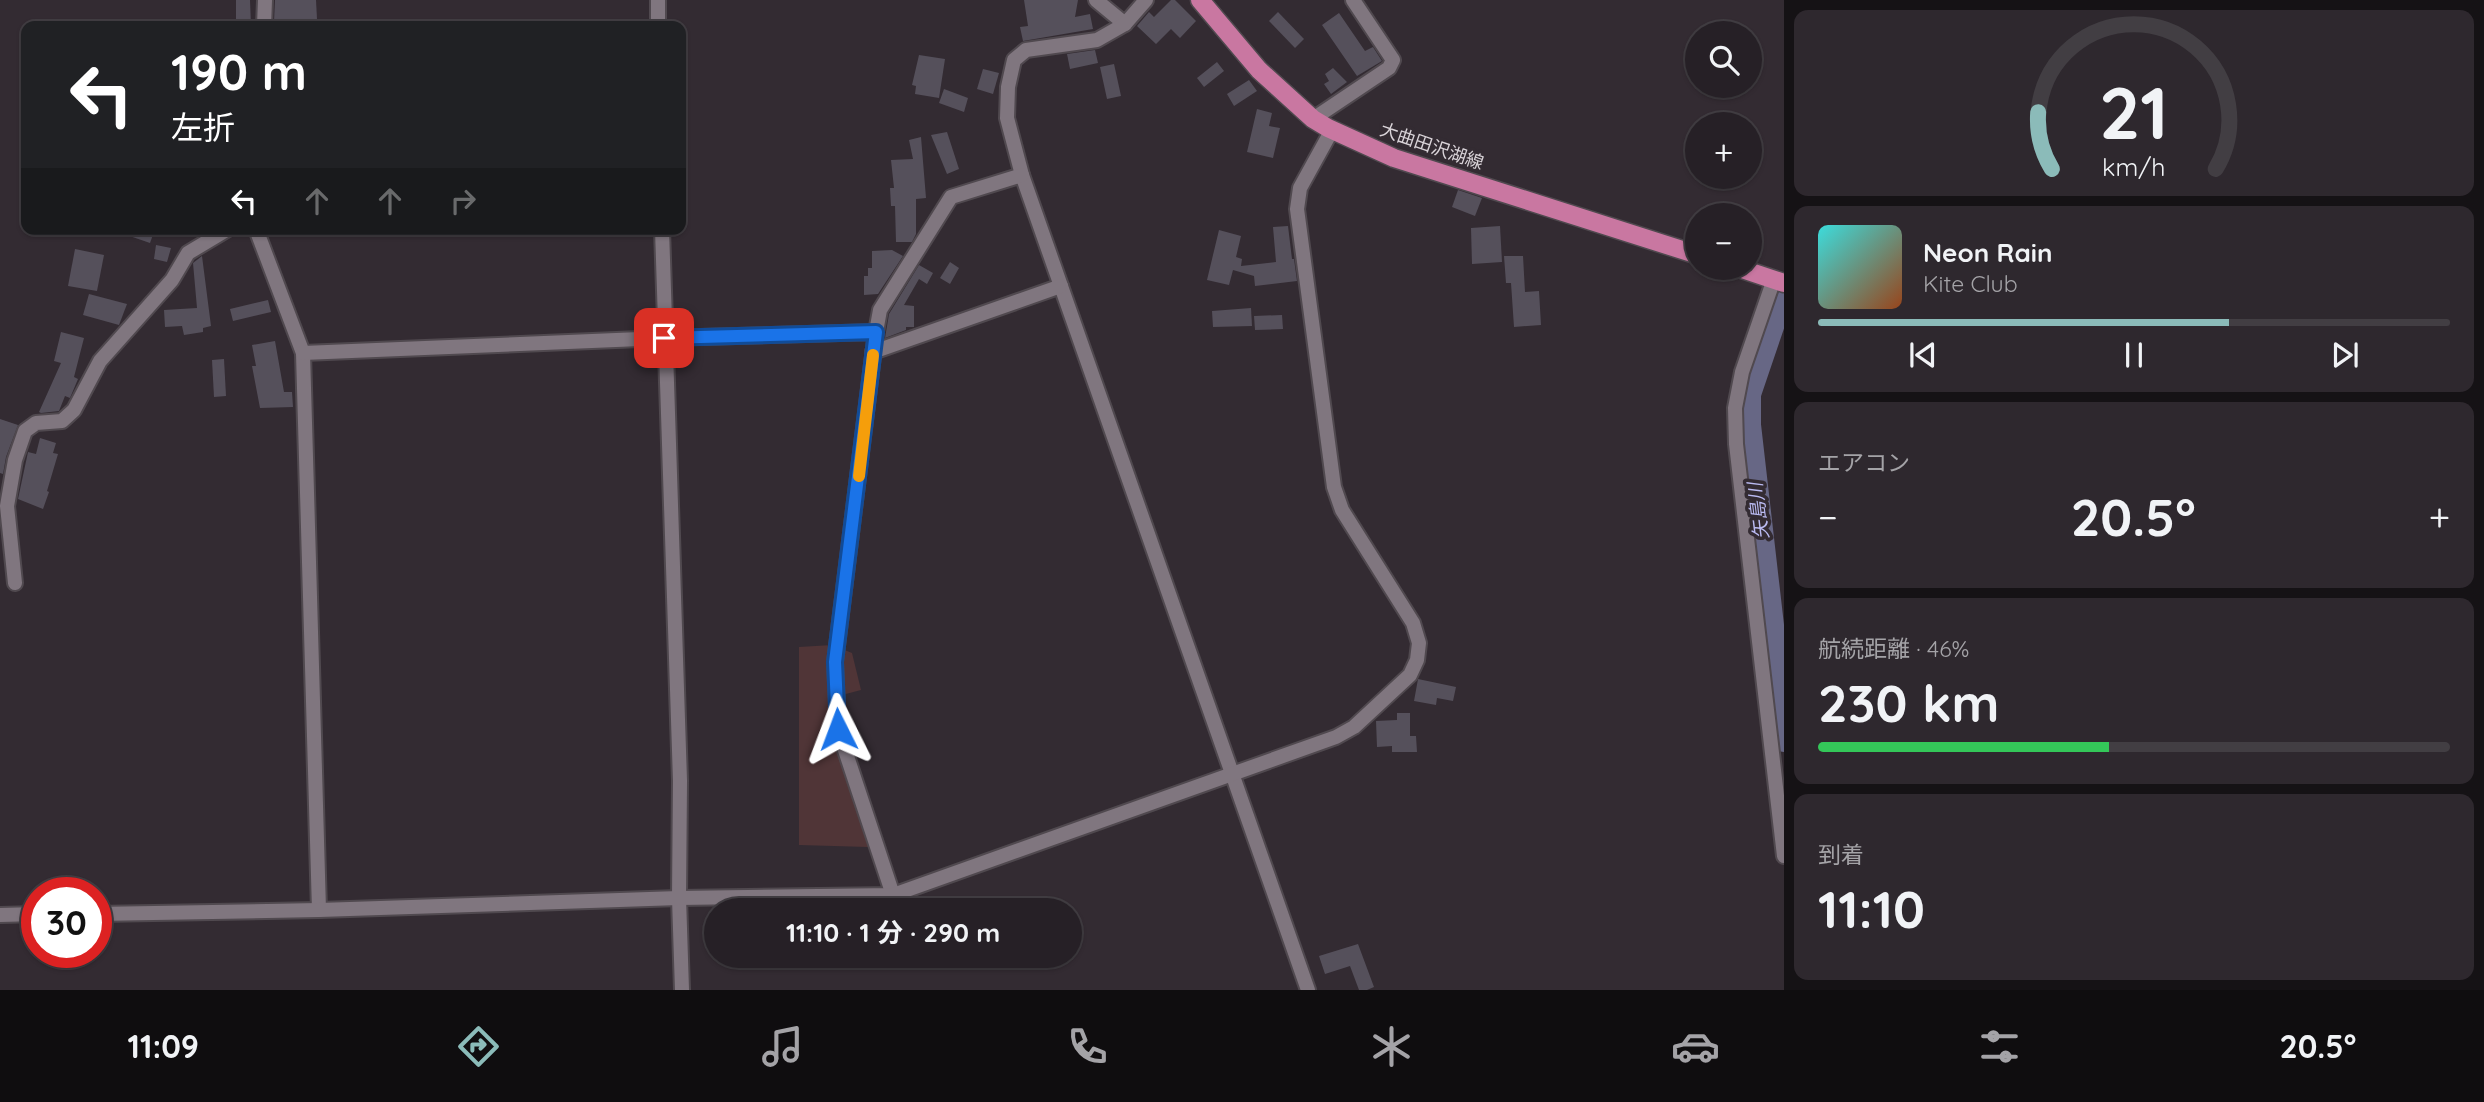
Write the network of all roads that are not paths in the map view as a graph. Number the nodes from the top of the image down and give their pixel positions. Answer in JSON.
{"nodes":[{"id":1,"x":265,"y":0,"type":"edge"},
{"id":2,"x":657,"y":0,"type":"edge"},
{"id":3,"x":1096,"y":0,"type":"edge"},
{"id":4,"x":1146,"y":0,"type":"edge"},
{"id":5,"x":1200,"y":0,"type":"edge"},
{"id":6,"x":1353,"y":0,"type":"edge"},
{"id":7,"x":264,"y":21,"type":"edge"},
{"id":8,"x":658,"y":21,"type":"edge"},
{"id":9,"x":1125,"y":24,"type":"junction"},
{"id":10,"x":1313,"y":119,"type":"junction"},
{"id":11,"x":1332,"y":130,"type":"junction"},
{"id":12,"x":1022,"y":175,"type":"junction"},
{"id":13,"x":218,"y":235,"type":"edge"},
{"id":14,"x":258,"y":235,"type":"edge"},
{"id":15,"x":662,"y":235,"type":"edge"},
{"id":16,"x":1685,"y":251,"type":"edge"},
{"id":17,"x":1762,"y":275,"type":"edge"},
{"id":18,"x":1779,"y":281,"type":"edge"},
{"id":19,"x":1061,"y":286,"type":"junction"},
{"id":20,"x":876,"y":332,"type":"junction"},
{"id":21,"x":664,"y":338,"type":"junction"},
{"id":22,"x":873,"y":352,"type":"junction"},
{"id":23,"x":303,"y":353,"type":"junction"},
{"id":24,"x":15,"y":583,"type":"dead end"},
{"id":25,"x":1233,"y":775,"type":"junction"},
{"id":26,"x":1784,"y":856,"type":"edge"},
{"id":27,"x":893,"y":895,"type":"junction"},
{"id":28,"x":679,"y":898,"type":"junction"},
{"id":29,"x":319,"y":910,"type":"junction"},
{"id":30,"x":21,"y":914,"type":"edge"},
{"id":31,"x":112,"y":914,"type":"edge"},
{"id":32,"x":0,"y":915,"type":"edge"},
{"id":33,"x":682,"y":990,"type":"edge"},
{"id":34,"x":1308,"y":990,"type":"edge"}],
"edges":[{"from":1,"to":7,"type":"street"},
{"from":2,"to":8,"type":"street"},
{"from":3,"to":9,"type":"street"},
{"from":4,"to":9,"type":"street"},
{"from":5,"to":10,"type":"main road","name":"大曲田沢湖線"},
{"from":6,"to":10,"type":"street"},
{"from":9,"to":12,"type":"street"},
{"from":10,"to":11,"type":"main road","name":"大曲田沢湖線"},
{"from":11,"to":16,"type":"main road","name":"大曲田沢湖線"},
{"from":11,"to":25,"type":"street"},
{"from":12,"to":19,"type":"street"},
{"from":12,"to":20,"type":"street"},
{"from":13,"to":24,"type":"street"},
{"from":14,"to":23,"type":"street"},
{"from":15,"to":21,"type":"street"},
{"from":17,"to":18,"type":"main road"},
{"from":18,"to":26,"type":"street"},
{"from":19,"to":22,"type":"street"},
{"from":19,"to":25,"type":"street"},
{"from":20,"to":21,"type":"street"},
{"from":20,"to":22,"type":"street"},
{"from":21,"to":23,"type":"street"},
{"from":21,"to":28,"type":"street"},
{"from":22,"to":27,"type":"street"},
{"from":23,"to":29,"type":"street"},
{"from":25,"to":27,"type":"street"},
{"from":25,"to":34,"type":"street"},
{"from":27,"to":28,"type":"street"},
{"from":28,"to":29,"type":"street"},
{"from":28,"to":33,"type":"street"},
{"from":29,"to":31,"type":"street"},
{"from":30,"to":32,"type":"street"}]}
